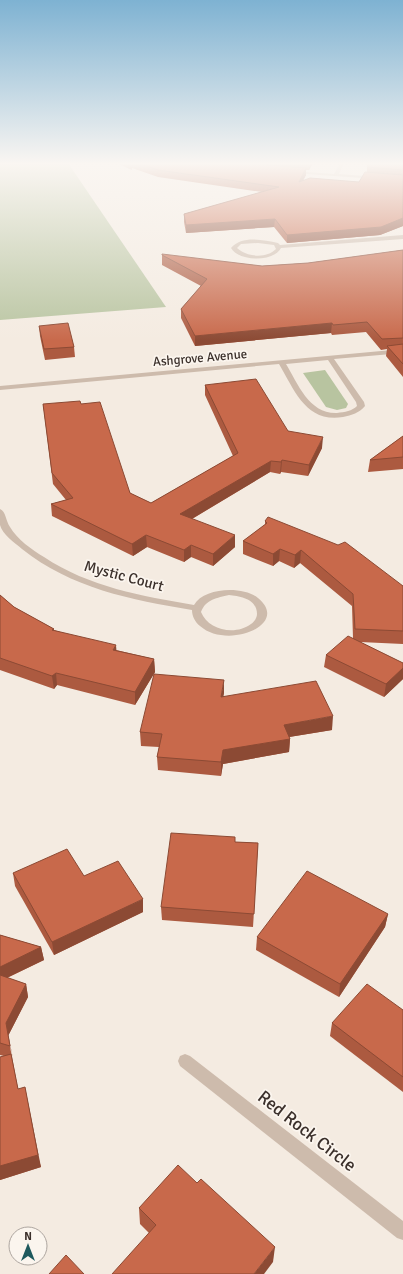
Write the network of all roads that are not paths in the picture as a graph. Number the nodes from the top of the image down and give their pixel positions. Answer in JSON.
{"nodes":[{"id":1,"x":403,"y":237,"type":"edge"},
{"id":2,"x":279,"y":247,"type":"junction"},
{"id":3,"x":403,"y":351,"type":"edge"},
{"id":4,"x":330,"y":358,"type":"junction"},
{"id":5,"x":281,"y":362,"type":"junction"},
{"id":6,"x":0,"y":388,"type":"edge"},
{"id":7,"x":0,"y":512,"type":"edge"},
{"id":8,"x":197,"y":608,"type":"junction"},
{"id":9,"x":185,"y":1061,"type":"dead end"},
{"id":10,"x":403,"y":1232,"type":"edge"}],
"edges":[{"from":1,"to":2,"type":"street"},
{"from":2,"to":2,"type":"street"},
{"from":3,"to":4,"type":"street","name":"Ashgrove Avenue"},
{"from":4,"to":5,"type":"street","name":"Ashgrove Avenue"},
{"from":4,"to":5,"type":"street"},
{"from":5,"to":6,"type":"street","name":"Ashgrove Avenue"},
{"from":7,"to":8,"type":"street","name":"Mystic Court"},
{"from":8,"to":8,"type":"street"},
{"from":9,"to":10,"type":"street","name":"Red Rock Circle"}]}
